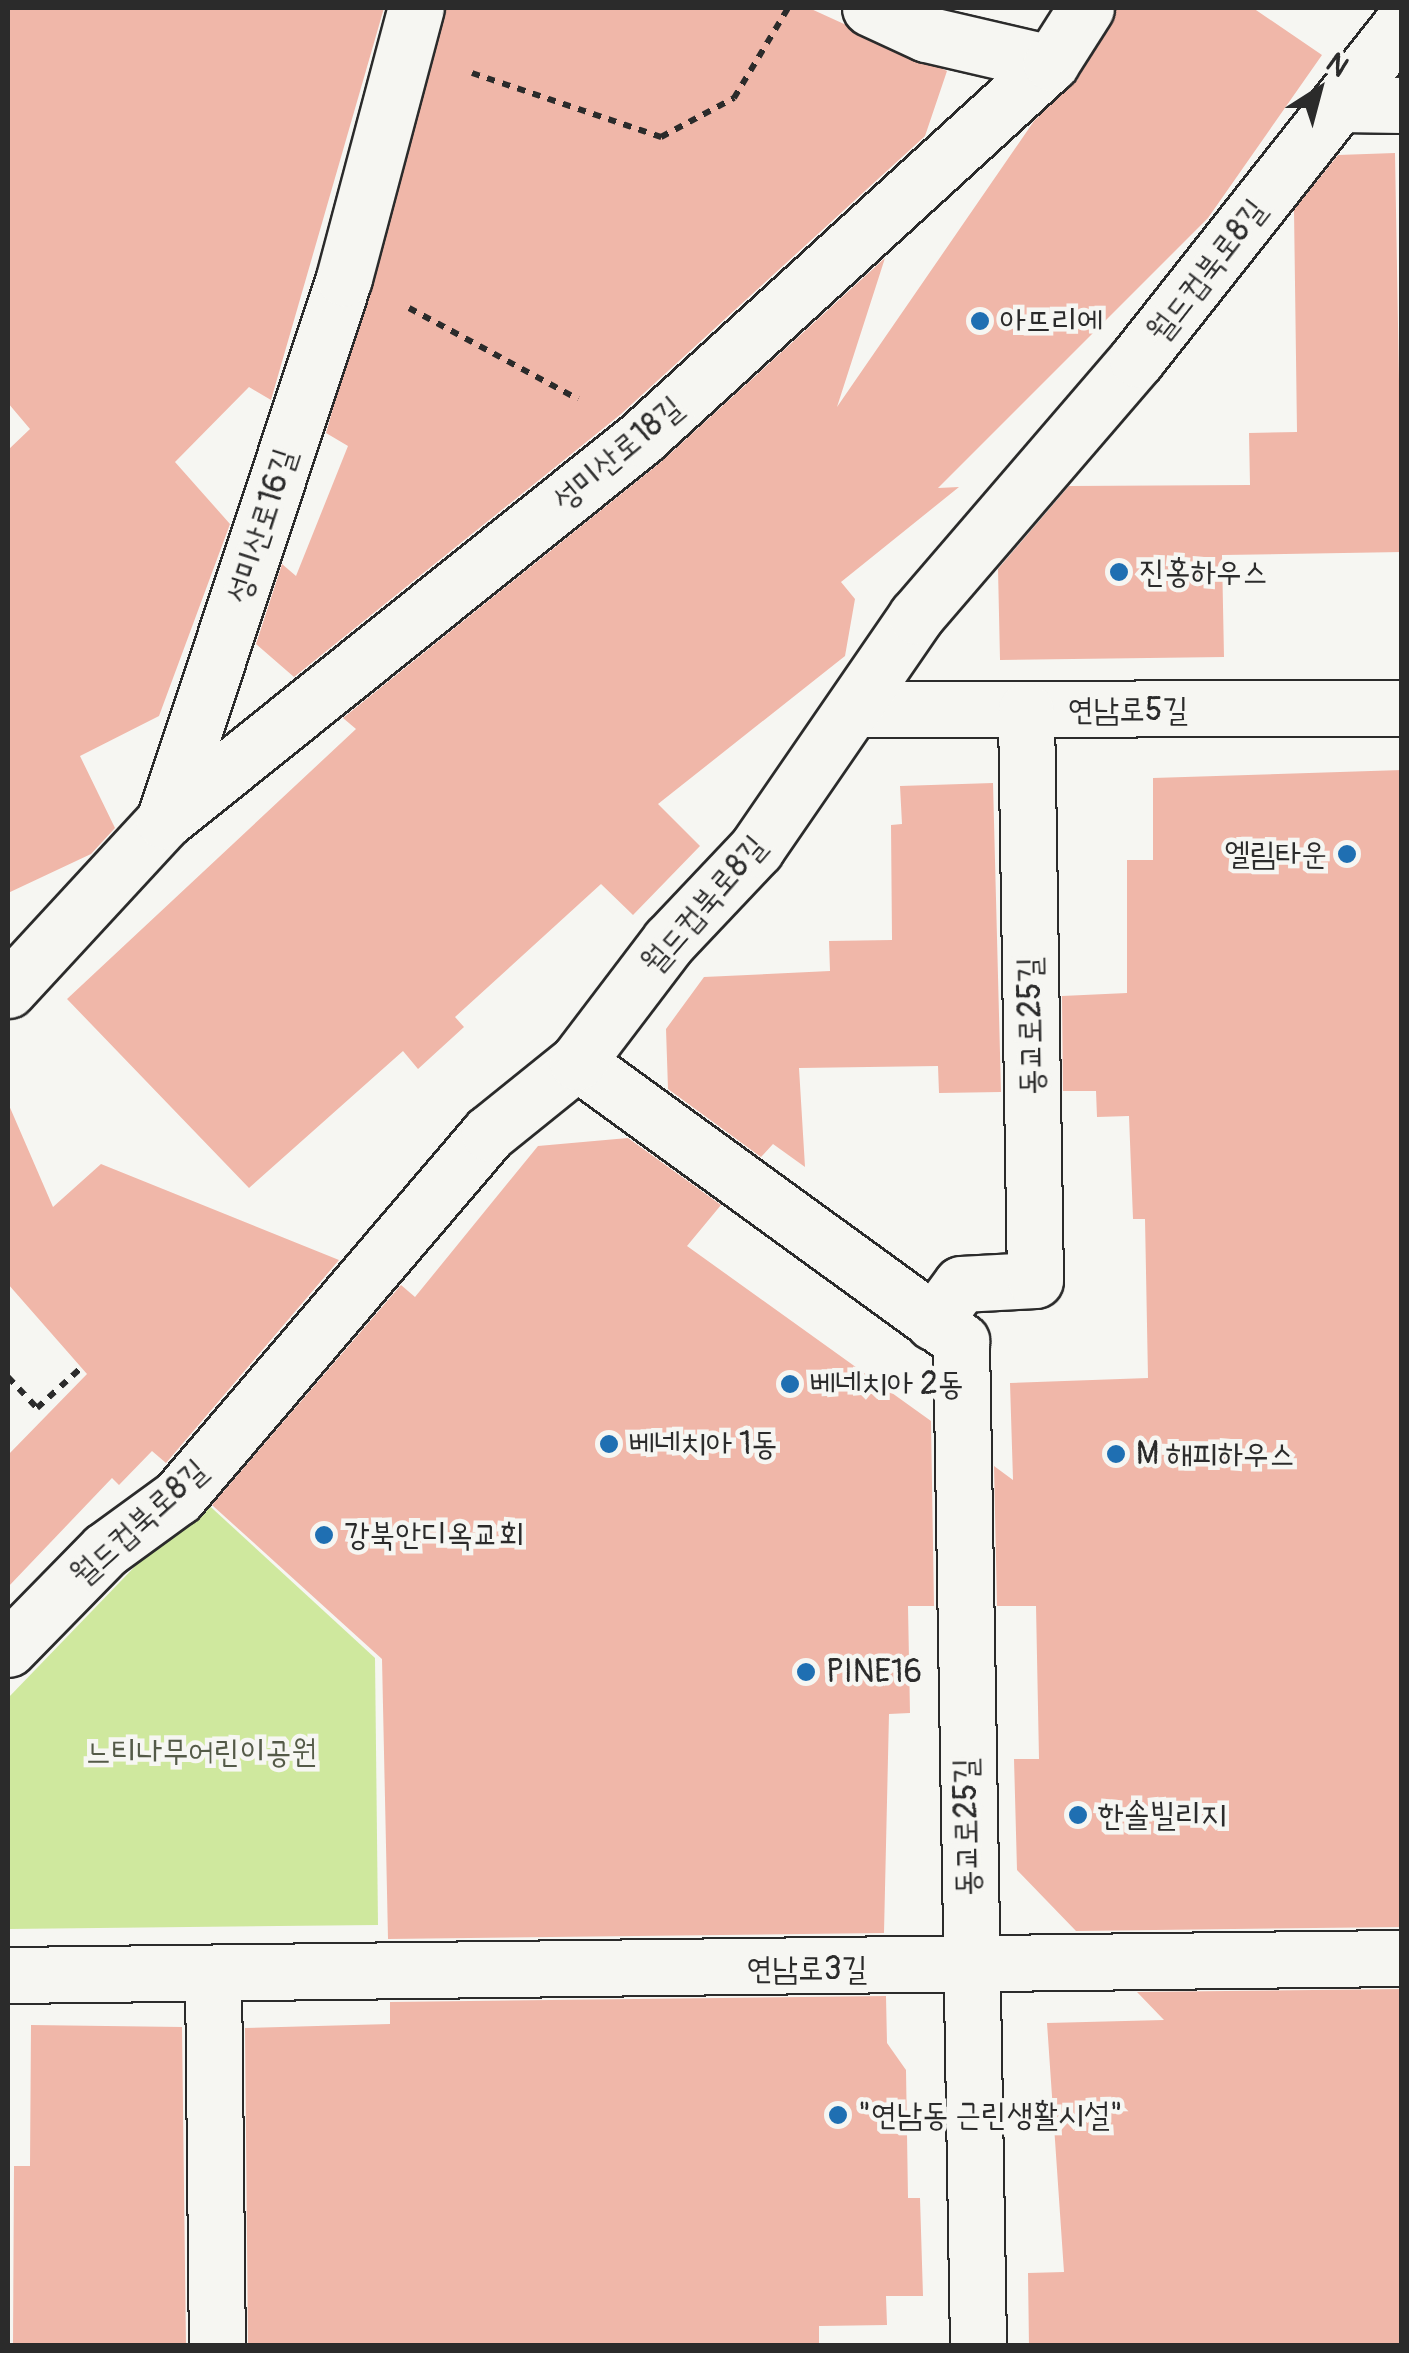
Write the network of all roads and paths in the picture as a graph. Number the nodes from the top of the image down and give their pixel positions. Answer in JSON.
{"nodes":[{"id":1,"x":788,"y":8,"type":"edge"},
{"id":2,"x":870,"y":8,"type":"edge"},
{"id":3,"x":1086,"y":8,"type":"edge"},
{"id":4,"x":1402,"y":24,"type":"edge"},
{"id":5,"x":413,"y":30,"type":"edge"},
{"id":6,"x":1052,"y":63,"type":"junction"},
{"id":7,"x":1340,"y":104,"type":"junction"},
{"id":8,"x":1402,"y":105,"type":"edge"},
{"id":9,"x":344,"y":278,"type":"junction"},
{"id":10,"x":641,"y":438,"type":"junction"},
{"id":11,"x":1402,"y":708,"type":"edge"},
{"id":12,"x":854,"y":709,"type":"junction"},
{"id":13,"x":1026,"y":711,"type":"junction"},
{"id":14,"x":164,"y":820,"type":"junction"},
{"id":15,"x":8,"y":990,"type":"edge"},
{"id":16,"x":577,"y":1062,"type":"junction"},
{"id":17,"x":933,"y":1322,"type":"junction"},
{"id":18,"x":83,"y":1366,"type":"dead end"},
{"id":19,"x":8,"y":1377,"type":"edge"},
{"id":20,"x":8,"y":1650,"type":"edge"},
{"id":21,"x":1402,"y":1958,"type":"edge"},
{"id":22,"x":968,"y":1968,"type":"junction"},
{"id":23,"x":213,"y":1973,"type":"junction"},
{"id":24,"x":8,"y":1975,"type":"edge"},
{"id":25,"x":217,"y":2346,"type":"edge"},
{"id":26,"x":978,"y":2346,"type":"edge"}],
"edges":[{"from":1,"to":5,"type":"path"},
{"from":2,"to":6,"type":"street"},
{"from":3,"to":6,"type":"street","name":"성미산로18길"},
{"from":4,"to":7,"type":"street","name":"월드컵북로8길"},
{"from":5,"to":9,"type":"street","name":"성미산로16길"},
{"from":6,"to":10,"type":"street","name":"성미산로18길"},
{"from":7,"to":8,"type":"street"},
{"from":7,"to":12,"type":"street","name":"월드컵북로8길"},
{"from":9,"to":10,"type":"path"},
{"from":9,"to":14,"type":"street","name":"성미산로16길"},
{"from":10,"to":14,"type":"street","name":"성미산로18길"},
{"from":11,"to":13,"type":"street","name":"연남로5길"},
{"from":12,"to":13,"type":"street","name":"연남로5길"},
{"from":12,"to":16,"type":"street","name":"월드컵북로8길"},
{"from":13,"to":17,"type":"street","name":"동교로25길"},
{"from":14,"to":15,"type":"street","name":"성미산로16길"},
{"from":16,"to":17,"type":"street","name":"동교로25길"},
{"from":16,"to":20,"type":"street","name":"월드컵북로8길"},
{"from":17,"to":22,"type":"street","name":"동교로25길"},
{"from":18,"to":19,"type":"path"},
{"from":21,"to":22,"type":"street","name":"연남로3길"},
{"from":22,"to":23,"type":"street","name":"연남로3길"},
{"from":22,"to":26,"type":"street","name":"동교로25길"},
{"from":23,"to":24,"type":"street","name":"연남로3길"},
{"from":23,"to":25,"type":"street"}]}
